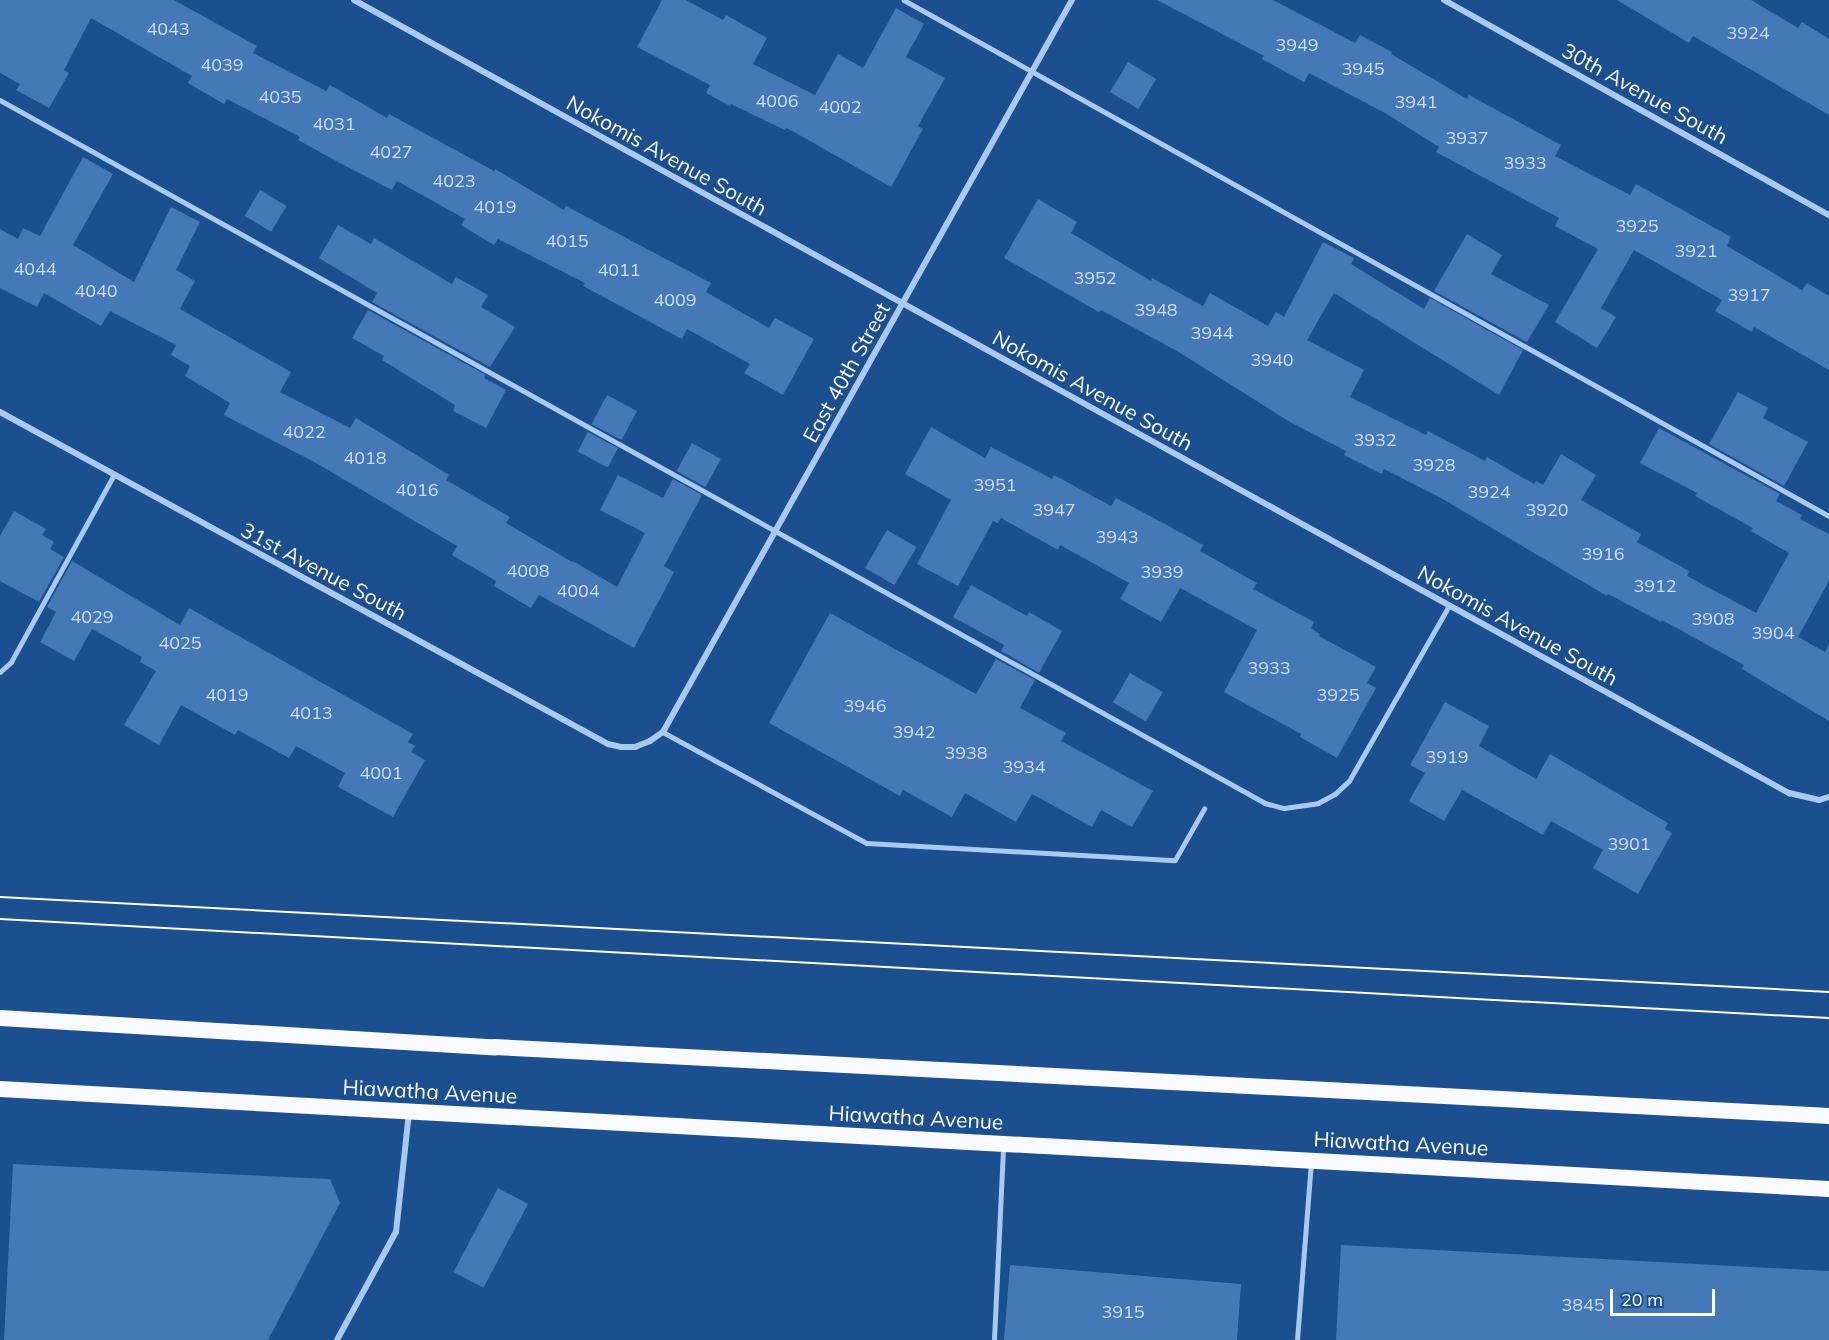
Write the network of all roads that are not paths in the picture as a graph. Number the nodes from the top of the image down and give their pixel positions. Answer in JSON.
{"nodes":[{"id":1,"x":354,"y":0,"type":"edge"},
{"id":2,"x":904,"y":0,"type":"edge"},
{"id":3,"x":1072,"y":0,"type":"edge"},
{"id":4,"x":1444,"y":0,"type":"edge"},
{"id":5,"x":1032,"y":70,"type":"junction"},
{"id":6,"x":0,"y":100,"type":"edge"},
{"id":7,"x":1829,"y":214,"type":"edge"},
{"id":8,"x":903,"y":304,"type":"junction"},
{"id":9,"x":0,"y":412,"type":"edge"},
{"id":10,"x":114,"y":476,"type":"junction"},
{"id":11,"x":1829,"y":516,"type":"edge"},
{"id":12,"x":776,"y":530,"type":"junction"},
{"id":13,"x":1449,"y":606,"type":"junction"},
{"id":14,"x":0,"y":672,"type":"edge"},
{"id":15,"x":663,"y":732,"type":"junction"},
{"id":16,"x":1829,"y":797,"type":"edge"},
{"id":17,"x":1204,"y":809,"type":"dead end"},
{"id":18,"x":0,"y":1018,"type":"edge"},
{"id":19,"x":0,"y":1089,"type":"edge"},
{"id":20,"x":409,"y":1112,"type":"junction"},
{"id":21,"x":1829,"y":1116,"type":"edge"},
{"id":22,"x":1003,"y":1144,"type":"junction"},
{"id":23,"x":1311,"y":1161,"type":"junction"},
{"id":24,"x":1829,"y":1189,"type":"edge"},
{"id":25,"x":338,"y":1340,"type":"edge"},
{"id":26,"x":994,"y":1340,"type":"edge"},
{"id":27,"x":1297,"y":1340,"type":"edge"}],
"edges":[{"from":1,"to":8,"type":"street","name":"Nokomis Avenue South"},
{"from":2,"to":5,"type":"lane"},
{"from":3,"to":5,"type":"street","name":"East 40th Street"},
{"from":4,"to":7,"type":"street","name":"30th Avenue South"},
{"from":5,"to":8,"type":"street","name":"East 40th Street"},
{"from":5,"to":11,"type":"lane"},
{"from":6,"to":12,"type":"lane"},
{"from":8,"to":12,"type":"street","name":"East 40th Street"},
{"from":8,"to":13,"type":"street","name":"Nokomis Avenue South"},
{"from":9,"to":10,"type":"street","name":"31st Avenue South"},
{"from":10,"to":14,"type":"lane"},
{"from":10,"to":15,"type":"street","name":"31st Avenue South"},
{"from":12,"to":13,"type":"lane"},
{"from":12,"to":15,"type":"street","name":"East 40th Street"},
{"from":13,"to":16,"type":"street","name":"Nokomis Avenue South"},
{"from":15,"to":17,"type":"lane"},
{"from":18,"to":21,"type":"highway"},
{"from":19,"to":20,"type":"highway","name":"Hiawatha Avenue"},
{"from":20,"to":22,"type":"highway","name":"Hiawatha Avenue"},
{"from":20,"to":25,"type":"street"},
{"from":22,"to":23,"type":"highway","name":"Hiawatha Avenue"},
{"from":22,"to":26,"type":"lane"},
{"from":23,"to":24,"type":"highway","name":"Hiawatha Avenue"},
{"from":23,"to":27,"type":"lane"}]}
